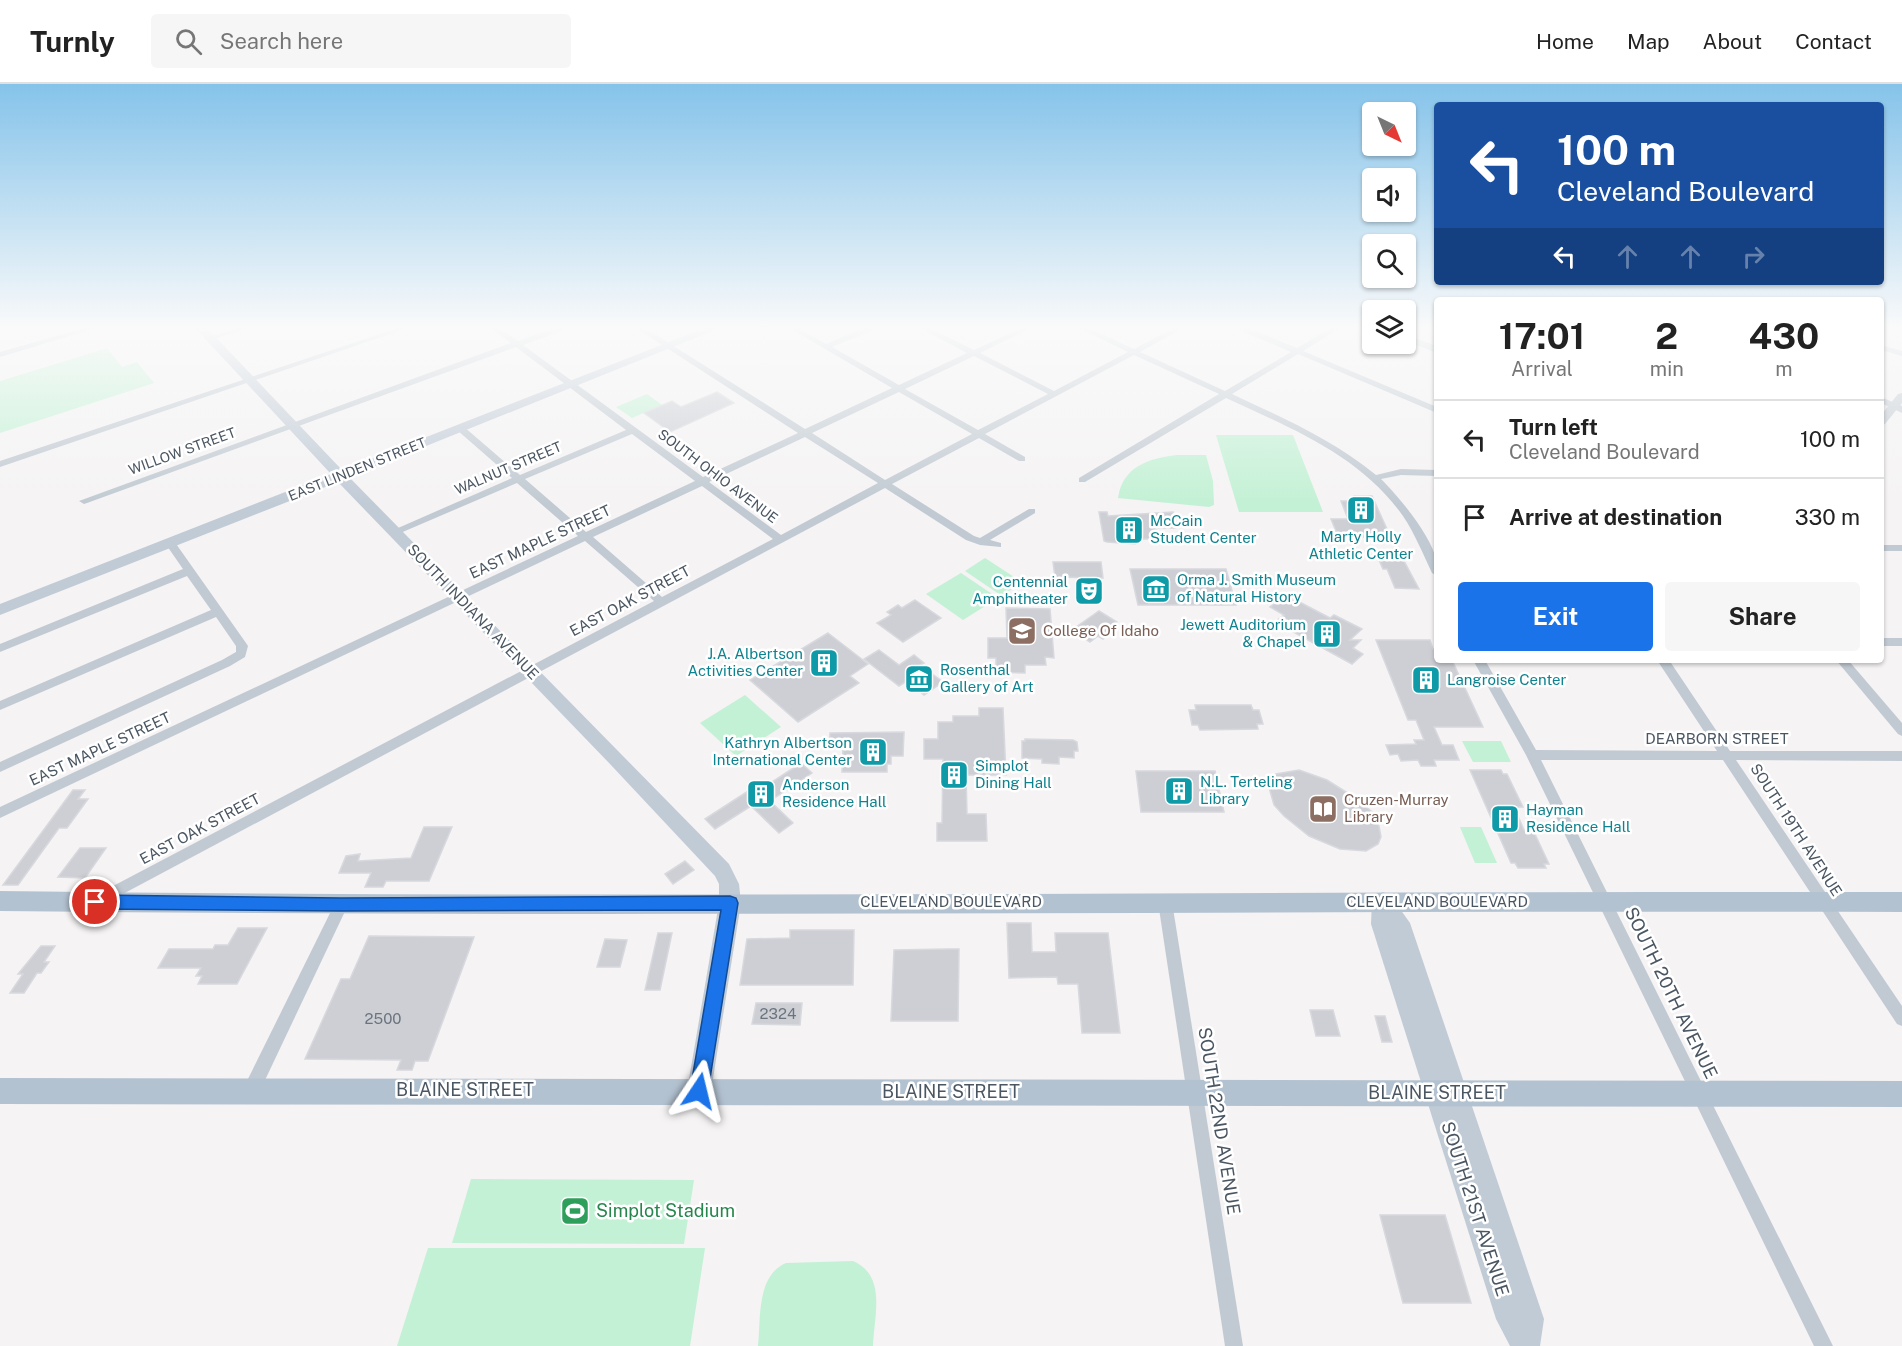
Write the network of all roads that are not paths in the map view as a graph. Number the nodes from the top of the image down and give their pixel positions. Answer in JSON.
{"nodes":[{"id":1,"x":229,"y":387,"type":"edge"},
{"id":2,"x":256,"y":387,"type":"edge"},
{"id":3,"x":398,"y":387,"type":"edge"},
{"id":4,"x":562,"y":387,"type":"edge"},
{"id":5,"x":577,"y":387,"type":"edge"},
{"id":6,"x":731,"y":387,"type":"edge"},
{"id":7,"x":1040,"y":387,"type":"edge"},
{"id":8,"x":1067,"y":387,"type":"edge"},
{"id":9,"x":1209,"y":387,"type":"edge"},
{"id":10,"x":1236,"y":387,"type":"edge"},
{"id":11,"x":1382,"y":387,"type":"edge"},
{"id":12,"x":899,"y":388,"type":"joint"},
{"id":13,"x":1054,"y":394,"type":"junction"},
{"id":14,"x":1224,"y":394,"type":"junction"},
{"id":15,"x":1884,"y":401,"type":"edge"},
{"id":16,"x":1900,"y":404,"type":"edge"},
{"id":17,"x":1434,"y":409,"type":"edge"},
{"id":18,"x":1884,"y":419,"type":"edge"},
{"id":19,"x":292,"y":425,"type":"junction"},
{"id":20,"x":460,"y":428,"type":"junction"},
{"id":21,"x":633,"y":430,"type":"junction"},
{"id":22,"x":804,"y":433,"type":"junction"},
{"id":23,"x":978,"y":434,"type":"junction"},
{"id":24,"x":1022,"y":459,"type":"dead end"},
{"id":25,"x":0,"y":464,"type":"edge"},
{"id":26,"x":1434,"y":472,"type":"edge"},
{"id":27,"x":340,"y":476,"type":"junction"},
{"id":28,"x":517,"y":478,"type":"junction"},
{"id":29,"x":1374,"y":478,"type":"junction"},
{"id":30,"x":1082,"y":480,"type":"dead end"},
{"id":31,"x":703,"y":482,"type":"junction"},
{"id":32,"x":884,"y":484,"type":"junction"},
{"id":33,"x":84,"y":501,"type":"dead end"},
{"id":34,"x":1032,"y":511,"type":"dead end"},
{"id":35,"x":394,"y":532,"type":"junction"},
{"id":36,"x":586,"y":537,"type":"junction"},
{"id":37,"x":780,"y":539,"type":"junction"},
{"id":38,"x":980,"y":542,"type":"junction"},
{"id":39,"x":170,"y":543,"type":"junction"},
{"id":40,"x":997,"y":545,"type":"dead end"},
{"id":41,"x":1425,"y":547,"type":"junction"},
{"id":42,"x":1434,"y":547,"type":"edge"},
{"id":43,"x":1884,"y":548,"type":"edge"},
{"id":44,"x":1902,"y":548,"type":"edge"},
{"id":45,"x":1434,"y":566,"type":"edge"},
{"id":46,"x":189,"y":571,"type":"junction"},
{"id":47,"x":458,"y":597,"type":"junction"},
{"id":48,"x":661,"y":602,"type":"junction"},
{"id":49,"x":0,"y":610,"type":"edge"},
{"id":50,"x":218,"y":612,"type":"junction"},
{"id":51,"x":1884,"y":642,"type":"edge"},
{"id":52,"x":1902,"y":642,"type":"edge"},
{"id":53,"x":0,"y":648,"type":"edge"},
{"id":54,"x":1481,"y":663,"type":"edge"},
{"id":55,"x":1665,"y":663,"type":"edge"},
{"id":56,"x":1845,"y":663,"type":"edge"},
{"id":57,"x":531,"y":671,"type":"junction"},
{"id":58,"x":0,"y":706,"type":"edge"},
{"id":59,"x":1902,"y":731,"type":"edge"},
{"id":60,"x":1532,"y":755,"type":"junction"},
{"id":61,"x":1727,"y":756,"type":"junction"},
{"id":62,"x":1902,"y":756,"type":"edge"},
{"id":63,"x":0,"y":767,"type":"edge"},
{"id":64,"x":0,"y":813,"type":"edge"},
{"id":65,"x":0,"y":901,"type":"edge"},
{"id":66,"x":1383,"y":901,"type":"junction"},
{"id":67,"x":95,"y":902,"type":"junction"},
{"id":68,"x":1165,"y":902,"type":"junction"},
{"id":69,"x":1823,"y":902,"type":"junction"},
{"id":70,"x":1902,"y":902,"type":"edge"},
{"id":71,"x":730,"y":903,"type":"junction"},
{"id":72,"x":1604,"y":903,"type":"junction"},
{"id":73,"x":341,"y":905,"type":"junction"},
{"id":74,"x":1902,"y":1019,"type":"edge"},
{"id":75,"x":251,"y":1090,"type":"junction"},
{"id":76,"x":0,"y":1091,"type":"edge"},
{"id":77,"x":699,"y":1091,"type":"junction"},
{"id":78,"x":1195,"y":1093,"type":"junction"},
{"id":79,"x":1448,"y":1093,"type":"junction"},
{"id":80,"x":1699,"y":1093,"type":"junction"},
{"id":81,"x":1902,"y":1094,"type":"edge"},
{"id":82,"x":1234,"y":1346,"type":"edge"},
{"id":83,"x":1526,"y":1346,"type":"edge"},
{"id":84,"x":1824,"y":1346,"type":"edge"}],
"edges":[{"from":1,"to":25,"type":"street"},
{"from":2,"to":19,"type":"main road","name":"SOUTH INDIANA AVENUE"},
{"from":3,"to":19,"type":"street","name":"WILLOW STREET"},
{"from":4,"to":20,"type":"main road","name":"EAST LINDEN STREET"},
{"from":5,"to":21,"type":"street","name":"SOUTH OHIO AVENUE"},
{"from":6,"to":22,"type":"street"},
{"from":7,"to":13,"type":"street"},
{"from":8,"to":13,"type":"street","name":"EAST OAK STREET"},
{"from":9,"to":14,"type":"street"},
{"from":10,"to":14,"type":"street"},
{"from":11,"to":17,"type":"street"},
{"from":12,"to":22,"type":"street","name":"EAST MAPLE STREET"},
{"from":12,"to":23,"type":"street"},
{"from":13,"to":23,"type":"street","name":"EAST OAK STREET"},
{"from":14,"to":29,"type":"street"},
{"from":14,"to":30,"type":"street"},
{"from":15,"to":16,"type":"street"},
{"from":16,"to":18,"type":"street"},
{"from":19,"to":27,"type":"main road","name":"SOUTH INDIANA AVENUE"},
{"from":19,"to":33,"type":"street","name":"WILLOW STREET"},
{"from":20,"to":27,"type":"main road","name":"EAST LINDEN STREET"},
{"from":20,"to":28,"type":"street"},
{"from":21,"to":28,"type":"street","name":"WALNUT STREET"},
{"from":21,"to":31,"type":"street","name":"SOUTH OHIO AVENUE"},
{"from":22,"to":31,"type":"street","name":"EAST MAPLE STREET"},
{"from":22,"to":32,"type":"street"},
{"from":23,"to":24,"type":"street"},
{"from":23,"to":32,"type":"street","name":"EAST OAK STREET"},
{"from":26,"to":29,"type":"street"},
{"from":27,"to":35,"type":"main road","name":"SOUTH INDIANA AVENUE"},
{"from":27,"to":39,"type":"main road","name":"EAST LINDEN STREET"},
{"from":28,"to":35,"type":"street","name":"WALNUT STREET"},
{"from":28,"to":36,"type":"street"},
{"from":29,"to":41,"type":"street"},
{"from":31,"to":36,"type":"street","name":"EAST MAPLE STREET"},
{"from":31,"to":37,"type":"street","name":"SOUTH OHIO AVENUE"},
{"from":32,"to":37,"type":"street","name":"EAST OAK STREET"},
{"from":32,"to":38,"type":"street"},
{"from":34,"to":38,"type":"street"},
{"from":35,"to":47,"type":"main road","name":"SOUTH INDIANA AVENUE"},
{"from":36,"to":47,"type":"street","name":"EAST MAPLE STREET"},
{"from":36,"to":48,"type":"street"},
{"from":37,"to":48,"type":"street","name":"EAST OAK STREET"},
{"from":38,"to":40,"type":"street"},
{"from":39,"to":46,"type":"street"},
{"from":39,"to":49,"type":"main road","name":"EAST LINDEN STREET"},
{"from":41,"to":42,"type":"street"},
{"from":41,"to":45,"type":"street"},
{"from":43,"to":44,"type":"street"},
{"from":46,"to":50,"type":"street"},
{"from":46,"to":53,"type":"street"},
{"from":47,"to":57,"type":"main road","name":"SOUTH INDIANA AVENUE"},
{"from":47,"to":64,"type":"street","name":"EAST MAPLE STREET"},
{"from":48,"to":57,"type":"street","name":"EAST OAK STREET"},
{"from":50,"to":58,"type":"street"},
{"from":50,"to":63,"type":"street"},
{"from":51,"to":52,"type":"street"},
{"from":54,"to":60,"type":"street","name":"SOUTH 20TH AVENUE"},
{"from":55,"to":61,"type":"street","name":"SOUTH 19TH AVENUE"},
{"from":56,"to":59,"type":"street"},
{"from":57,"to":67,"type":"street","name":"EAST OAK STREET"},
{"from":57,"to":71,"type":"main road","name":"SOUTH INDIANA AVENUE"},
{"from":60,"to":61,"type":"street","name":"DEARBORN STREET"},
{"from":60,"to":72,"type":"street","name":"SOUTH 20TH AVENUE"},
{"from":61,"to":62,"type":"street","name":"DEARBORN STREET"},
{"from":61,"to":69,"type":"street","name":"SOUTH 19TH AVENUE"},
{"from":65,"to":67,"type":"main road","name":"CLEVELAND BOULEVARD"},
{"from":66,"to":68,"type":"main road","name":"CLEVELAND BOULEVARD"},
{"from":66,"to":72,"type":"main road","name":"CLEVELAND BOULEVARD"},
{"from":66,"to":79,"type":"main road","name":"SOUTH 21ST AVENUE"},
{"from":67,"to":73,"type":"main road","name":"CLEVELAND BOULEVARD"},
{"from":68,"to":71,"type":"main road","name":"CLEVELAND BOULEVARD"},
{"from":68,"to":78,"type":"street","name":"SOUTH 22ND AVENUE"},
{"from":69,"to":70,"type":"main road","name":"CLEVELAND BOULEVARD"},
{"from":69,"to":72,"type":"main road","name":"CLEVELAND BOULEVARD"},
{"from":69,"to":74,"type":"street","name":"SOUTH 19TH AVENUE"},
{"from":71,"to":73,"type":"main road","name":"CLEVELAND BOULEVARD"},
{"from":71,"to":77,"type":"main road"},
{"from":72,"to":80,"type":"street","name":"SOUTH 20TH AVENUE"},
{"from":73,"to":75,"type":"street"},
{"from":75,"to":76,"type":"main road","name":"BLAINE STREET"},
{"from":75,"to":77,"type":"main road","name":"BLAINE STREET"},
{"from":77,"to":78,"type":"main road","name":"BLAINE STREET"},
{"from":78,"to":79,"type":"main road","name":"BLAINE STREET"},
{"from":78,"to":82,"type":"street","name":"SOUTH 22ND AVENUE"},
{"from":79,"to":80,"type":"main road","name":"BLAINE STREET"},
{"from":79,"to":83,"type":"main road","name":"SOUTH 21ST AVENUE"},
{"from":80,"to":81,"type":"main road","name":"BLAINE STREET"},
{"from":80,"to":84,"type":"street","name":"SOUTH 20TH AVENUE"}]}
